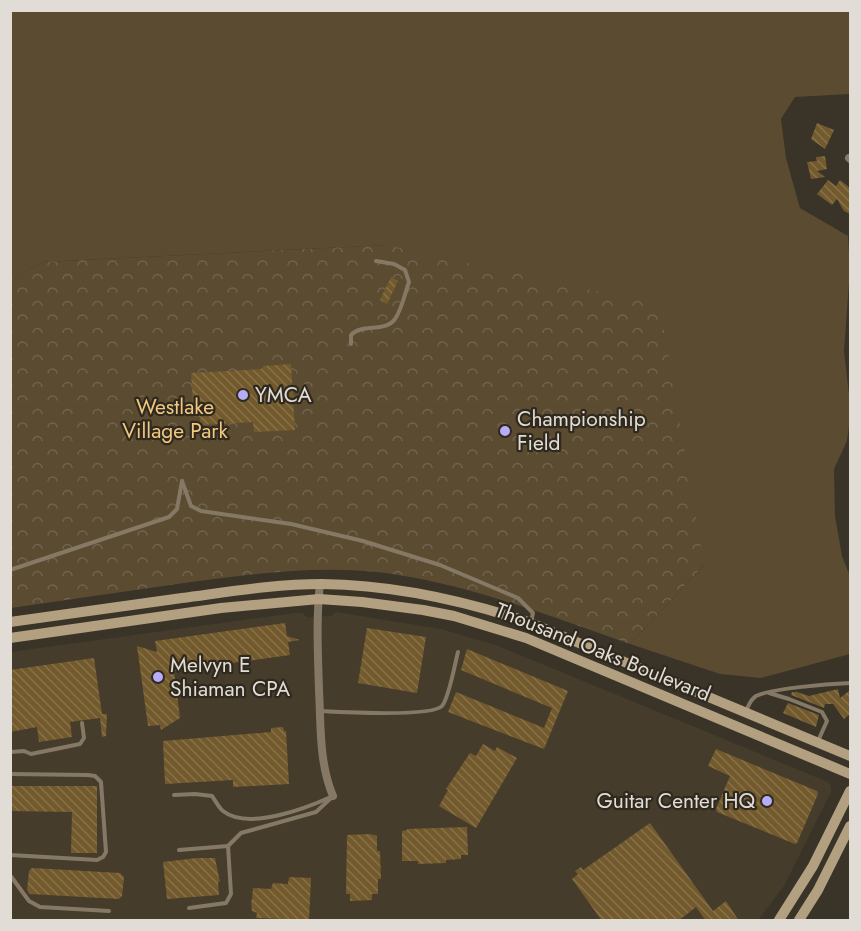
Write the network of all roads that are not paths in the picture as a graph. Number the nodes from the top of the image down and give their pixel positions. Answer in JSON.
{"nodes":[{"id":1,"x":376,"y":261,"type":"dead end"},
{"id":2,"x":351,"y":344,"type":"dead end"},
{"id":3,"x":10,"y":570,"type":"edge"},
{"id":4,"x":320,"y":584,"type":"junction"},
{"id":5,"x":319,"y":599,"type":"junction"},
{"id":6,"x":10,"y":622,"type":"edge"},
{"id":7,"x":531,"y":623,"type":"junction"},
{"id":8,"x":10,"y":638,"type":"edge"},
{"id":9,"x":526,"y":638,"type":"junction"},
{"id":10,"x":458,"y":652,"type":"dead end"},
{"id":11,"x":850,"y":683,"type":"edge"},
{"id":12,"x":681,"y":685,"type":"junction"},
{"id":13,"x":769,"y":693,"type":"junction"},
{"id":14,"x":675,"y":701,"type":"junction"},
{"id":15,"x":320,"y":711,"type":"junction"},
{"id":16,"x":746,"y":712,"type":"junction"},
{"id":17,"x":81,"y":723,"type":"dead end"},
{"id":18,"x":817,"y":743,"type":"junction"},
{"id":19,"x":10,"y":752,"type":"edge"},
{"id":20,"x":850,"y":756,"type":"edge"},
{"id":21,"x":10,"y":774,"type":"edge"},
{"id":22,"x":850,"y":774,"type":"edge"},
{"id":23,"x":850,"y":791,"type":"edge"},
{"id":24,"x":174,"y":795,"type":"dead end"},
{"id":25,"x":333,"y":796,"type":"junction"},
{"id":26,"x":850,"y":826,"type":"edge"},
{"id":27,"x":228,"y":846,"type":"junction"},
{"id":28,"x":178,"y":850,"type":"dead end"},
{"id":29,"x":10,"y":855,"type":"edge"},
{"id":30,"x":10,"y":875,"type":"edge"},
{"id":31,"x":189,"y":908,"type":"dead end"},
{"id":32,"x":109,"y":910,"type":"dead end"},
{"id":33,"x":779,"y":921,"type":"edge"},
{"id":34,"x":799,"y":921,"type":"edge"}],
"edges":[{"from":1,"to":2,"type":"lane"},
{"from":3,"to":7,"type":"lane"},
{"from":4,"to":5,"type":"street"},
{"from":4,"to":6,"type":"main road","name":"Thousand Oaks Boulevard"},
{"from":4,"to":7,"type":"main road","name":"Thousand Oaks Boulevard"},
{"from":5,"to":8,"type":"main road","name":"Thousand Oaks Boulevard"},
{"from":5,"to":9,"type":"main road","name":"Thousand Oaks Boulevard"},
{"from":5,"to":15,"type":"street"},
{"from":7,"to":9,"type":"main road"},
{"from":7,"to":12,"type":"main road","name":"Thousand Oaks Boulevard"},
{"from":9,"to":14,"type":"main road","name":"Thousand Oaks Boulevard"},
{"from":10,"to":15,"type":"lane"},
{"from":11,"to":13,"type":"lane"},
{"from":12,"to":14,"type":"main road"},
{"from":12,"to":16,"type":"main road","name":"Thousand Oaks Boulevard"},
{"from":13,"to":16,"type":"lane"},
{"from":13,"to":18,"type":"lane"},
{"from":14,"to":22,"type":"main road","name":"Thousand Oaks Boulevard"},
{"from":15,"to":25,"type":"street"},
{"from":16,"to":18,"type":"main road","name":"Thousand Oaks Boulevard"},
{"from":17,"to":19,"type":"lane"},
{"from":18,"to":20,"type":"main road","name":"Thousand Oaks Boulevard"},
{"from":21,"to":29,"type":"lane"},
{"from":23,"to":33,"type":"main road"},
{"from":24,"to":25,"type":"lane"},
{"from":25,"to":27,"type":"lane"},
{"from":26,"to":34,"type":"main road"},
{"from":27,"to":28,"type":"lane"},
{"from":27,"to":31,"type":"lane"},
{"from":30,"to":32,"type":"lane"}]}
